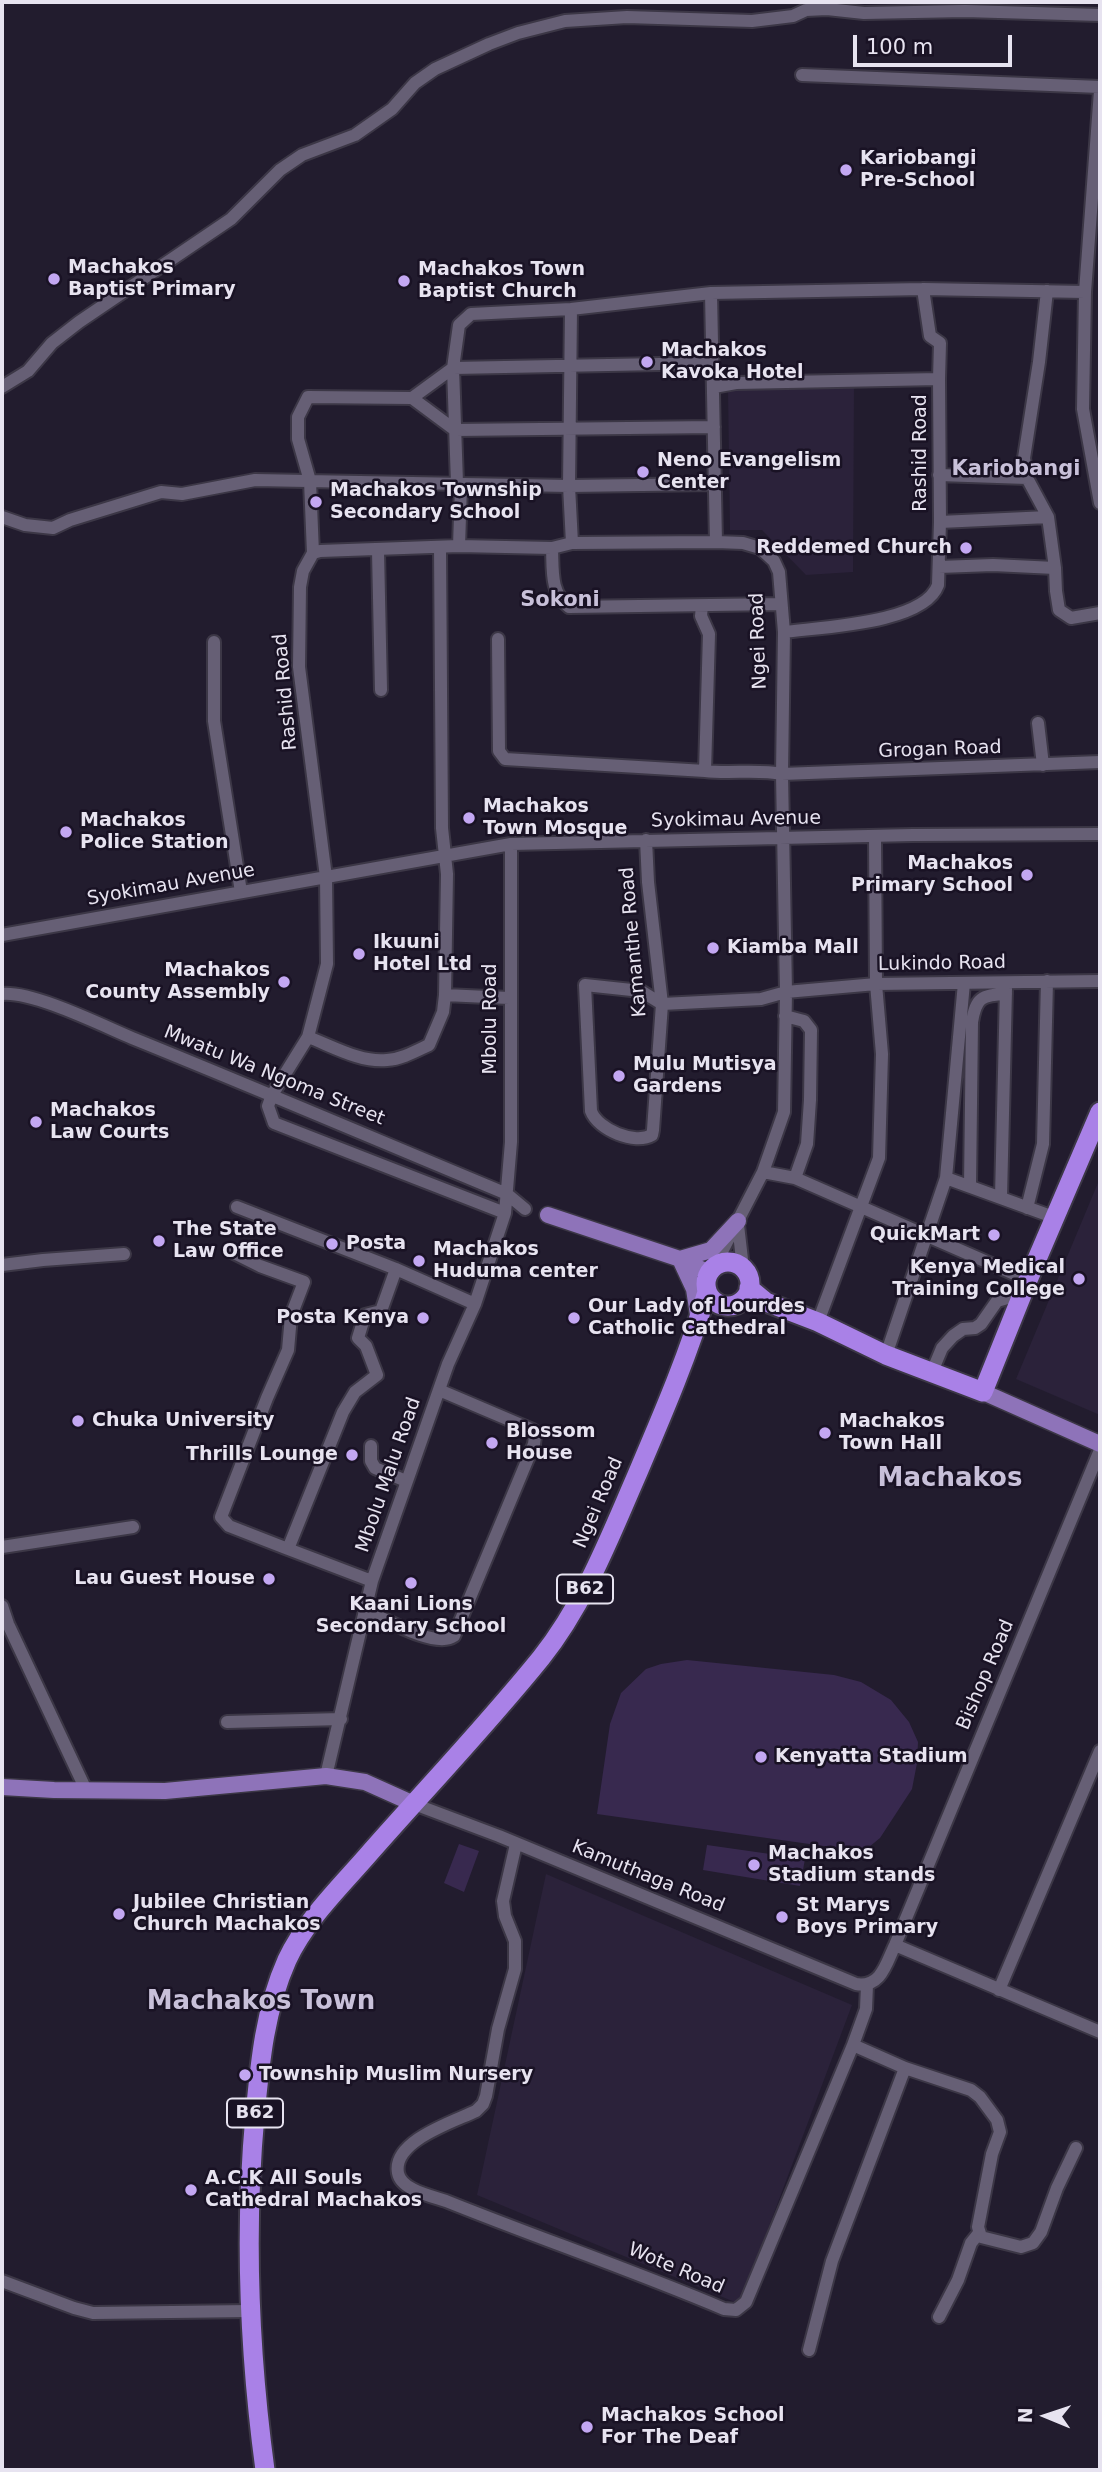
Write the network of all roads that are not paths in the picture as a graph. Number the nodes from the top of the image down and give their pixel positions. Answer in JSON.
{"nodes":[{"id":1,"x":1100,"y":15,"type":"edge"},
{"id":2,"x":802,"y":75,"type":"dead end"},
{"id":3,"x":1100,"y":89,"type":"edge"},
{"id":4,"x":923,"y":289,"type":"junction"},
{"id":5,"x":1047,"y":291,"type":"junction"},
{"id":6,"x":1084,"y":292,"type":"junction"},
{"id":7,"x":711,"y":293,"type":"junction"},
{"id":8,"x":571,"y":309,"type":"junction"},
{"id":9,"x":712,"y":363,"type":"junction"},
{"id":10,"x":572,"y":365,"type":"junction"},
{"id":11,"x":453,"y":368,"type":"junction"},
{"id":12,"x":939,"y":379,"type":"junction"},
{"id":13,"x":2,"y":387,"type":"edge"},
{"id":14,"x":714,"y":387,"type":"junction"},
{"id":15,"x":412,"y":398,"type":"junction"},
{"id":16,"x":714,"y":427,"type":"junction"},
{"id":17,"x":570,"y":428,"type":"junction"},
{"id":18,"x":455,"y":429,"type":"junction"},
{"id":19,"x":939,"y":475,"type":"junction"},
{"id":20,"x":1027,"y":478,"type":"junction"},
{"id":21,"x":310,"y":481,"type":"junction"},
{"id":22,"x":457,"y":482,"type":"junction"},
{"id":23,"x":715,"y":484,"type":"junction"},
{"id":24,"x":569,"y":486,"type":"junction"},
{"id":25,"x":1100,"y":503,"type":"edge"},
{"id":26,"x":2,"y":517,"type":"edge"},
{"id":27,"x":1048,"y":517,"type":"junction"},
{"id":28,"x":940,"y":522,"type":"junction"},
{"id":29,"x":716,"y":542,"type":"junction"},
{"id":30,"x":572,"y":543,"type":"junction"},
{"id":31,"x":459,"y":546,"type":"junction"},
{"id":32,"x":440,"y":547,"type":"junction"},
{"id":33,"x":552,"y":548,"type":"junction"},
{"id":34,"x":378,"y":551,"type":"junction"},
{"id":35,"x":313,"y":553,"type":"junction"},
{"id":36,"x":939,"y":567,"type":"junction"},
{"id":37,"x":1055,"y":568,"type":"junction"},
{"id":38,"x":781,"y":604,"type":"junction"},
{"id":39,"x":702,"y":606,"type":"junction"},
{"id":40,"x":1100,"y":613,"type":"edge"},
{"id":41,"x":784,"y":632,"type":"junction"},
{"id":42,"x":498,"y":639,"type":"dead end"},
{"id":43,"x":214,"y":642,"type":"dead end"},
{"id":44,"x":381,"y":690,"type":"dead end"},
{"id":45,"x":1038,"y":723,"type":"dead end"},
{"id":46,"x":1100,"y":762,"type":"edge"},
{"id":47,"x":1042,"y":765,"type":"junction"},
{"id":48,"x":705,"y":771,"type":"junction"},
{"id":49,"x":782,"y":774,"type":"junction"},
{"id":50,"x":1100,"y":834,"type":"edge"},
{"id":51,"x":875,"y":837,"type":"junction"},
{"id":52,"x":783,"y":839,"type":"junction"},
{"id":53,"x":646,"y":840,"type":"junction"},
{"id":54,"x":511,"y":844,"type":"junction"},
{"id":55,"x":444,"y":855,"type":"junction"},
{"id":56,"x":326,"y":877,"type":"junction"},
{"id":57,"x":241,"y":892,"type":"junction"},
{"id":58,"x":2,"y":935,"type":"edge"},
{"id":59,"x":1046,"y":981,"type":"junction"},
{"id":60,"x":1100,"y":981,"type":"edge"},
{"id":61,"x":964,"y":983,"type":"junction"},
{"id":62,"x":876,"y":984,"type":"junction"},
{"id":63,"x":1006,"y":987,"type":"junction"},
{"id":64,"x":786,"y":992,"type":"junction"},
{"id":65,"x":2,"y":994,"type":"edge"},
{"id":66,"x":445,"y":995,"type":"junction"},
{"id":67,"x":509,"y":998,"type":"junction"},
{"id":68,"x":662,"y":1004,"type":"junction"},
{"id":69,"x":785,"y":1016,"type":"junction"},
{"id":70,"x":307,"y":1037,"type":"junction"},
{"id":71,"x":272,"y":1095,"type":"junction"},
{"id":72,"x":1100,"y":1112,"type":"edge"},
{"id":73,"x":763,"y":1172,"type":"junction"},
{"id":74,"x":794,"y":1178,"type":"junction"},
{"id":75,"x":946,"y":1178,"type":"junction"},
{"id":76,"x":970,"y":1186,"type":"junction"},
{"id":77,"x":507,"y":1194,"type":"junction"},
{"id":78,"x":1002,"y":1196,"type":"junction"},
{"id":79,"x":862,"y":1206,"type":"junction"},
{"id":80,"x":237,"y":1207,"type":"dead end"},
{"id":81,"x":1027,"y":1208,"type":"junction"},
{"id":82,"x":525,"y":1209,"type":"junction"},
{"id":83,"x":505,"y":1213,"type":"junction"},
{"id":84,"x":548,"y":1215,"type":"joint"},
{"id":85,"x":1056,"y":1217,"type":"junction"},
{"id":86,"x":738,"y":1221,"type":"junction"},
{"id":87,"x":927,"y":1237,"type":"junction"},
{"id":88,"x":230,"y":1251,"type":"dead end"},
{"id":89,"x":124,"y":1254,"type":"dead end"},
{"id":90,"x":681,"y":1259,"type":"junction"},
{"id":91,"x":2,"y":1265,"type":"edge"},
{"id":92,"x":743,"y":1268,"type":"junction"},
{"id":93,"x":396,"y":1269,"type":"junction"},
{"id":94,"x":710,"y":1277,"type":"junction"},
{"id":95,"x":1025,"y":1287,"type":"junction"},
{"id":96,"x":742,"y":1299,"type":"junction"},
{"id":97,"x":475,"y":1304,"type":"junction"},
{"id":98,"x":818,"y":1322,"type":"junction"},
{"id":99,"x":696,"y":1329,"type":"junction"},
{"id":100,"x":886,"y":1355,"type":"junction"},
{"id":101,"x":932,"y":1372,"type":"junction"},
{"id":102,"x":439,"y":1390,"type":"junction"},
{"id":103,"x":983,"y":1392,"type":"junction"},
{"id":104,"x":1100,"y":1444,"type":"edge"},
{"id":105,"x":371,"y":1446,"type":"dead end"},
{"id":106,"x":1100,"y":1450,"type":"edge"},
{"id":107,"x":405,"y":1481,"type":"junction"},
{"id":108,"x":133,"y":1527,"type":"dead end"},
{"id":109,"x":2,"y":1547,"type":"edge"},
{"id":110,"x":288,"y":1549,"type":"junction"},
{"id":111,"x":372,"y":1581,"type":"junction"},
{"id":112,"x":2,"y":1606,"type":"edge"},
{"id":113,"x":365,"y":1610,"type":"junction"},
{"id":114,"x":341,"y":1719,"type":"junction"},
{"id":115,"x":227,"y":1722,"type":"dead end"},
{"id":116,"x":1100,"y":1751,"type":"edge"},
{"id":117,"x":326,"y":1776,"type":"junction"},
{"id":118,"x":2,"y":1787,"type":"edge"},
{"id":119,"x":86,"y":1790,"type":"junction"},
{"id":120,"x":414,"y":1804,"type":"junction"},
{"id":121,"x":516,"y":1844,"type":"junction"},
{"id":122,"x":895,"y":1945,"type":"junction"},
{"id":123,"x":867,"y":1985,"type":"junction"},
{"id":124,"x":999,"y":1990,"type":"junction"},
{"id":125,"x":1100,"y":2032,"type":"edge"},
{"id":126,"x":853,"y":2045,"type":"junction"},
{"id":127,"x":905,"y":2068,"type":"junction"},
{"id":128,"x":1076,"y":2148,"type":"dead end"},
{"id":129,"x":979,"y":2233,"type":"junction"},
{"id":130,"x":2,"y":2281,"type":"edge"},
{"id":131,"x":250,"y":2311,"type":"junction"},
{"id":132,"x":939,"y":2317,"type":"dead end"},
{"id":133,"x":809,"y":2350,"type":"dead end"},
{"id":134,"x":265,"y":2470,"type":"edge"}],
"edges":[{"from":1,"to":13,"type":"street"},
{"from":2,"to":3,"type":"street"},
{"from":3,"to":6,"type":"street"},
{"from":4,"to":5,"type":"street"},
{"from":4,"to":7,"type":"street"},
{"from":4,"to":12,"type":"street"},
{"from":5,"to":6,"type":"street"},
{"from":5,"to":20,"type":"street"},
{"from":6,"to":25,"type":"street"},
{"from":7,"to":8,"type":"street"},
{"from":7,"to":9,"type":"street"},
{"from":8,"to":10,"type":"street"},
{"from":8,"to":11,"type":"street"},
{"from":9,"to":10,"type":"street"},
{"from":9,"to":14,"type":"street"},
{"from":10,"to":11,"type":"street"},
{"from":10,"to":17,"type":"street"},
{"from":11,"to":15,"type":"street"},
{"from":11,"to":18,"type":"street"},
{"from":12,"to":14,"type":"street","name":"Rashid Road"},
{"from":12,"to":19,"type":"street","name":"Rashid Road"},
{"from":14,"to":16,"type":"street"},
{"from":15,"to":18,"type":"street"},
{"from":15,"to":21,"type":"street"},
{"from":16,"to":17,"type":"street"},
{"from":16,"to":23,"type":"street"},
{"from":17,"to":18,"type":"street"},
{"from":17,"to":24,"type":"street"},
{"from":18,"to":22,"type":"street"},
{"from":19,"to":20,"type":"street"},
{"from":19,"to":28,"type":"street","name":"Rashid Road"},
{"from":20,"to":27,"type":"street"},
{"from":21,"to":22,"type":"street"},
{"from":21,"to":26,"type":"street"},
{"from":21,"to":35,"type":"street"},
{"from":22,"to":24,"type":"street"},
{"from":22,"to":31,"type":"street"},
{"from":23,"to":24,"type":"street"},
{"from":23,"to":29,"type":"street"},
{"from":24,"to":30,"type":"street"},
{"from":27,"to":28,"type":"street"},
{"from":27,"to":37,"type":"street"},
{"from":28,"to":36,"type":"street","name":"Rashid Road"},
{"from":29,"to":30,"type":"street"},
{"from":29,"to":38,"type":"street","name":"Ngei Road"},
{"from":30,"to":33,"type":"street"},
{"from":31,"to":32,"type":"street"},
{"from":31,"to":33,"type":"street"},
{"from":32,"to":34,"type":"street"},
{"from":32,"to":55,"type":"street"},
{"from":33,"to":39,"type":"street"},
{"from":34,"to":35,"type":"street"},
{"from":34,"to":44,"type":"street"},
{"from":35,"to":56,"type":"street","name":"Rashid Road"},
{"from":36,"to":37,"type":"street"},
{"from":36,"to":41,"type":"street","name":"Rashid Road"},
{"from":37,"to":40,"type":"street"},
{"from":38,"to":39,"type":"street"},
{"from":38,"to":41,"type":"street","name":"Ngei Road"},
{"from":39,"to":48,"type":"street"},
{"from":41,"to":49,"type":"street","name":"Ngei Road"},
{"from":42,"to":48,"type":"street","name":"Grogan Road"},
{"from":43,"to":57,"type":"street"},
{"from":45,"to":47,"type":"street"},
{"from":46,"to":47,"type":"street","name":"Grogan Road"},
{"from":47,"to":49,"type":"street","name":"Grogan Road"},
{"from":48,"to":49,"type":"street","name":"Grogan Road"},
{"from":49,"to":52,"type":"street","name":"Ngei Road"},
{"from":50,"to":51,"type":"street","name":"Syokimau Avenue"},
{"from":51,"to":52,"type":"street","name":"Syokimau Avenue"},
{"from":51,"to":62,"type":"street"},
{"from":52,"to":53,"type":"street","name":"Syokimau Avenue"},
{"from":52,"to":64,"type":"street","name":"Ngei Road"},
{"from":53,"to":54,"type":"street","name":"Syokimau Avenue"},
{"from":53,"to":68,"type":"street","name":"Kamanthe Road"},
{"from":54,"to":55,"type":"street","name":"Syokimau Avenue"},
{"from":54,"to":67,"type":"street","name":"Mbolu Road"},
{"from":55,"to":56,"type":"street","name":"Syokimau Avenue"},
{"from":55,"to":66,"type":"street"},
{"from":56,"to":57,"type":"street","name":"Syokimau Avenue"},
{"from":56,"to":70,"type":"street","name":"Rashid Road"},
{"from":57,"to":58,"type":"street","name":"Syokimau Avenue"},
{"from":59,"to":60,"type":"street","name":"Lukindo Road"},
{"from":59,"to":63,"type":"street","name":"Lukindo Road"},
{"from":59,"to":81,"type":"street"},
{"from":61,"to":62,"type":"street","name":"Lukindo Road"},
{"from":61,"to":63,"type":"street","name":"Lukindo Road"},
{"from":61,"to":75,"type":"street"},
{"from":62,"to":64,"type":"street","name":"Lukindo Road"},
{"from":62,"to":79,"type":"street"},
{"from":63,"to":76,"type":"street"},
{"from":63,"to":78,"type":"street"},
{"from":64,"to":68,"type":"street"},
{"from":64,"to":69,"type":"street","name":"Ngei Road"},
{"from":65,"to":71,"type":"street","name":"Mwatu Wa Ngoma Street"},
{"from":66,"to":67,"type":"street"},
{"from":66,"to":70,"type":"street"},
{"from":67,"to":77,"type":"street","name":"Mbolu Road"},
{"from":68,"to":68,"type":"street","name":"Kamanthe Road"},
{"from":69,"to":73,"type":"street","name":"Ngei Road"},
{"from":69,"to":74,"type":"street"},
{"from":70,"to":71,"type":"street","name":"Rashid Road"},
{"from":71,"to":77,"type":"street","name":"Mwatu Wa Ngoma Street"},
{"from":71,"to":83,"type":"street","name":"Mwatu Wa Ngoma Street"},
{"from":72,"to":85,"type":"highway"},
{"from":73,"to":74,"type":"street"},
{"from":73,"to":86,"type":"street","name":"Ngei Road"},
{"from":74,"to":79,"type":"street"},
{"from":75,"to":76,"type":"street"},
{"from":75,"to":87,"type":"street"},
{"from":76,"to":78,"type":"street"},
{"from":77,"to":82,"type":"street","name":"Mwatu Wa Ngoma Street"},
{"from":77,"to":83,"type":"street","name":"Mbolu Malu Road"},
{"from":78,"to":81,"type":"street"},
{"from":79,"to":87,"type":"street"},
{"from":79,"to":98,"type":"street"},
{"from":80,"to":93,"type":"street"},
{"from":81,"to":85,"type":"street"},
{"from":82,"to":83,"type":"street"},
{"from":82,"to":84,"type":"street"},
{"from":83,"to":97,"type":"street","name":"Mbolu Malu Road"},
{"from":84,"to":90,"type":"main road"},
{"from":85,"to":95,"type":"highway"},
{"from":86,"to":90,"type":"main road"},
{"from":86,"to":92,"type":"street"},
{"from":86,"to":94,"type":"street","name":"Ngei Road"},
{"from":87,"to":95,"type":"street"},
{"from":87,"to":100,"type":"street"},
{"from":88,"to":110,"type":"street"},
{"from":89,"to":91,"type":"street"},
{"from":90,"to":94,"type":"main road"},
{"from":90,"to":99,"type":"main road"},
{"from":92,"to":94,"type":"highway"},
{"from":92,"to":96,"type":"highway"},
{"from":93,"to":97,"type":"street"},
{"from":93,"to":110,"type":"street"},
{"from":94,"to":96,"type":"highway"},
{"from":94,"to":99,"type":"highway","number":"B62"},
{"from":95,"to":101,"type":"street"},
{"from":95,"to":103,"type":"highway"},
{"from":96,"to":98,"type":"highway"},
{"from":96,"to":99,"type":"highway"},
{"from":97,"to":102,"type":"street","name":"Mbolu Malu Road"},
{"from":98,"to":100,"type":"highway"},
{"from":99,"to":120,"type":"highway","name":"Ngei Road","number":"B62"},
{"from":100,"to":101,"type":"highway"},
{"from":101,"to":103,"type":"highway"},
{"from":102,"to":107,"type":"street","name":"Mbolu Malu Road"},
{"from":102,"to":113,"type":"street"},
{"from":103,"to":104,"type":"main road"},
{"from":105,"to":107,"type":"street"},
{"from":106,"to":122,"type":"street","name":"Bishop Road"},
{"from":107,"to":111,"type":"street","name":"Mbolu Malu Road"},
{"from":108,"to":109,"type":"street"},
{"from":110,"to":111,"type":"street"},
{"from":111,"to":113,"type":"street","name":"Mbolu Malu Road"},
{"from":112,"to":119,"type":"street"},
{"from":113,"to":114,"type":"street","name":"Mbolu Malu Road"},
{"from":114,"to":115,"type":"street"},
{"from":114,"to":117,"type":"street","name":"Mbolu Malu Road"},
{"from":116,"to":124,"type":"street"},
{"from":117,"to":119,"type":"main road"},
{"from":117,"to":120,"type":"main road"},
{"from":118,"to":119,"type":"main road"},
{"from":120,"to":121,"type":"street","name":"Kamuthaga Road"},
{"from":120,"to":131,"type":"highway","number":"B62"},
{"from":121,"to":123,"type":"street","name":"Kamuthaga Road"},
{"from":121,"to":126,"type":"street","name":"Wote Road"},
{"from":122,"to":123,"type":"street","name":"Bishop Road"},
{"from":122,"to":124,"type":"street"},
{"from":123,"to":126,"type":"street","name":"Wote Road"},
{"from":124,"to":125,"type":"street"},
{"from":126,"to":127,"type":"street"},
{"from":127,"to":129,"type":"street"},
{"from":127,"to":133,"type":"street"},
{"from":128,"to":129,"type":"street"},
{"from":129,"to":132,"type":"street"},
{"from":130,"to":131,"type":"street"},
{"from":131,"to":134,"type":"highway","number":"B62"}]}
